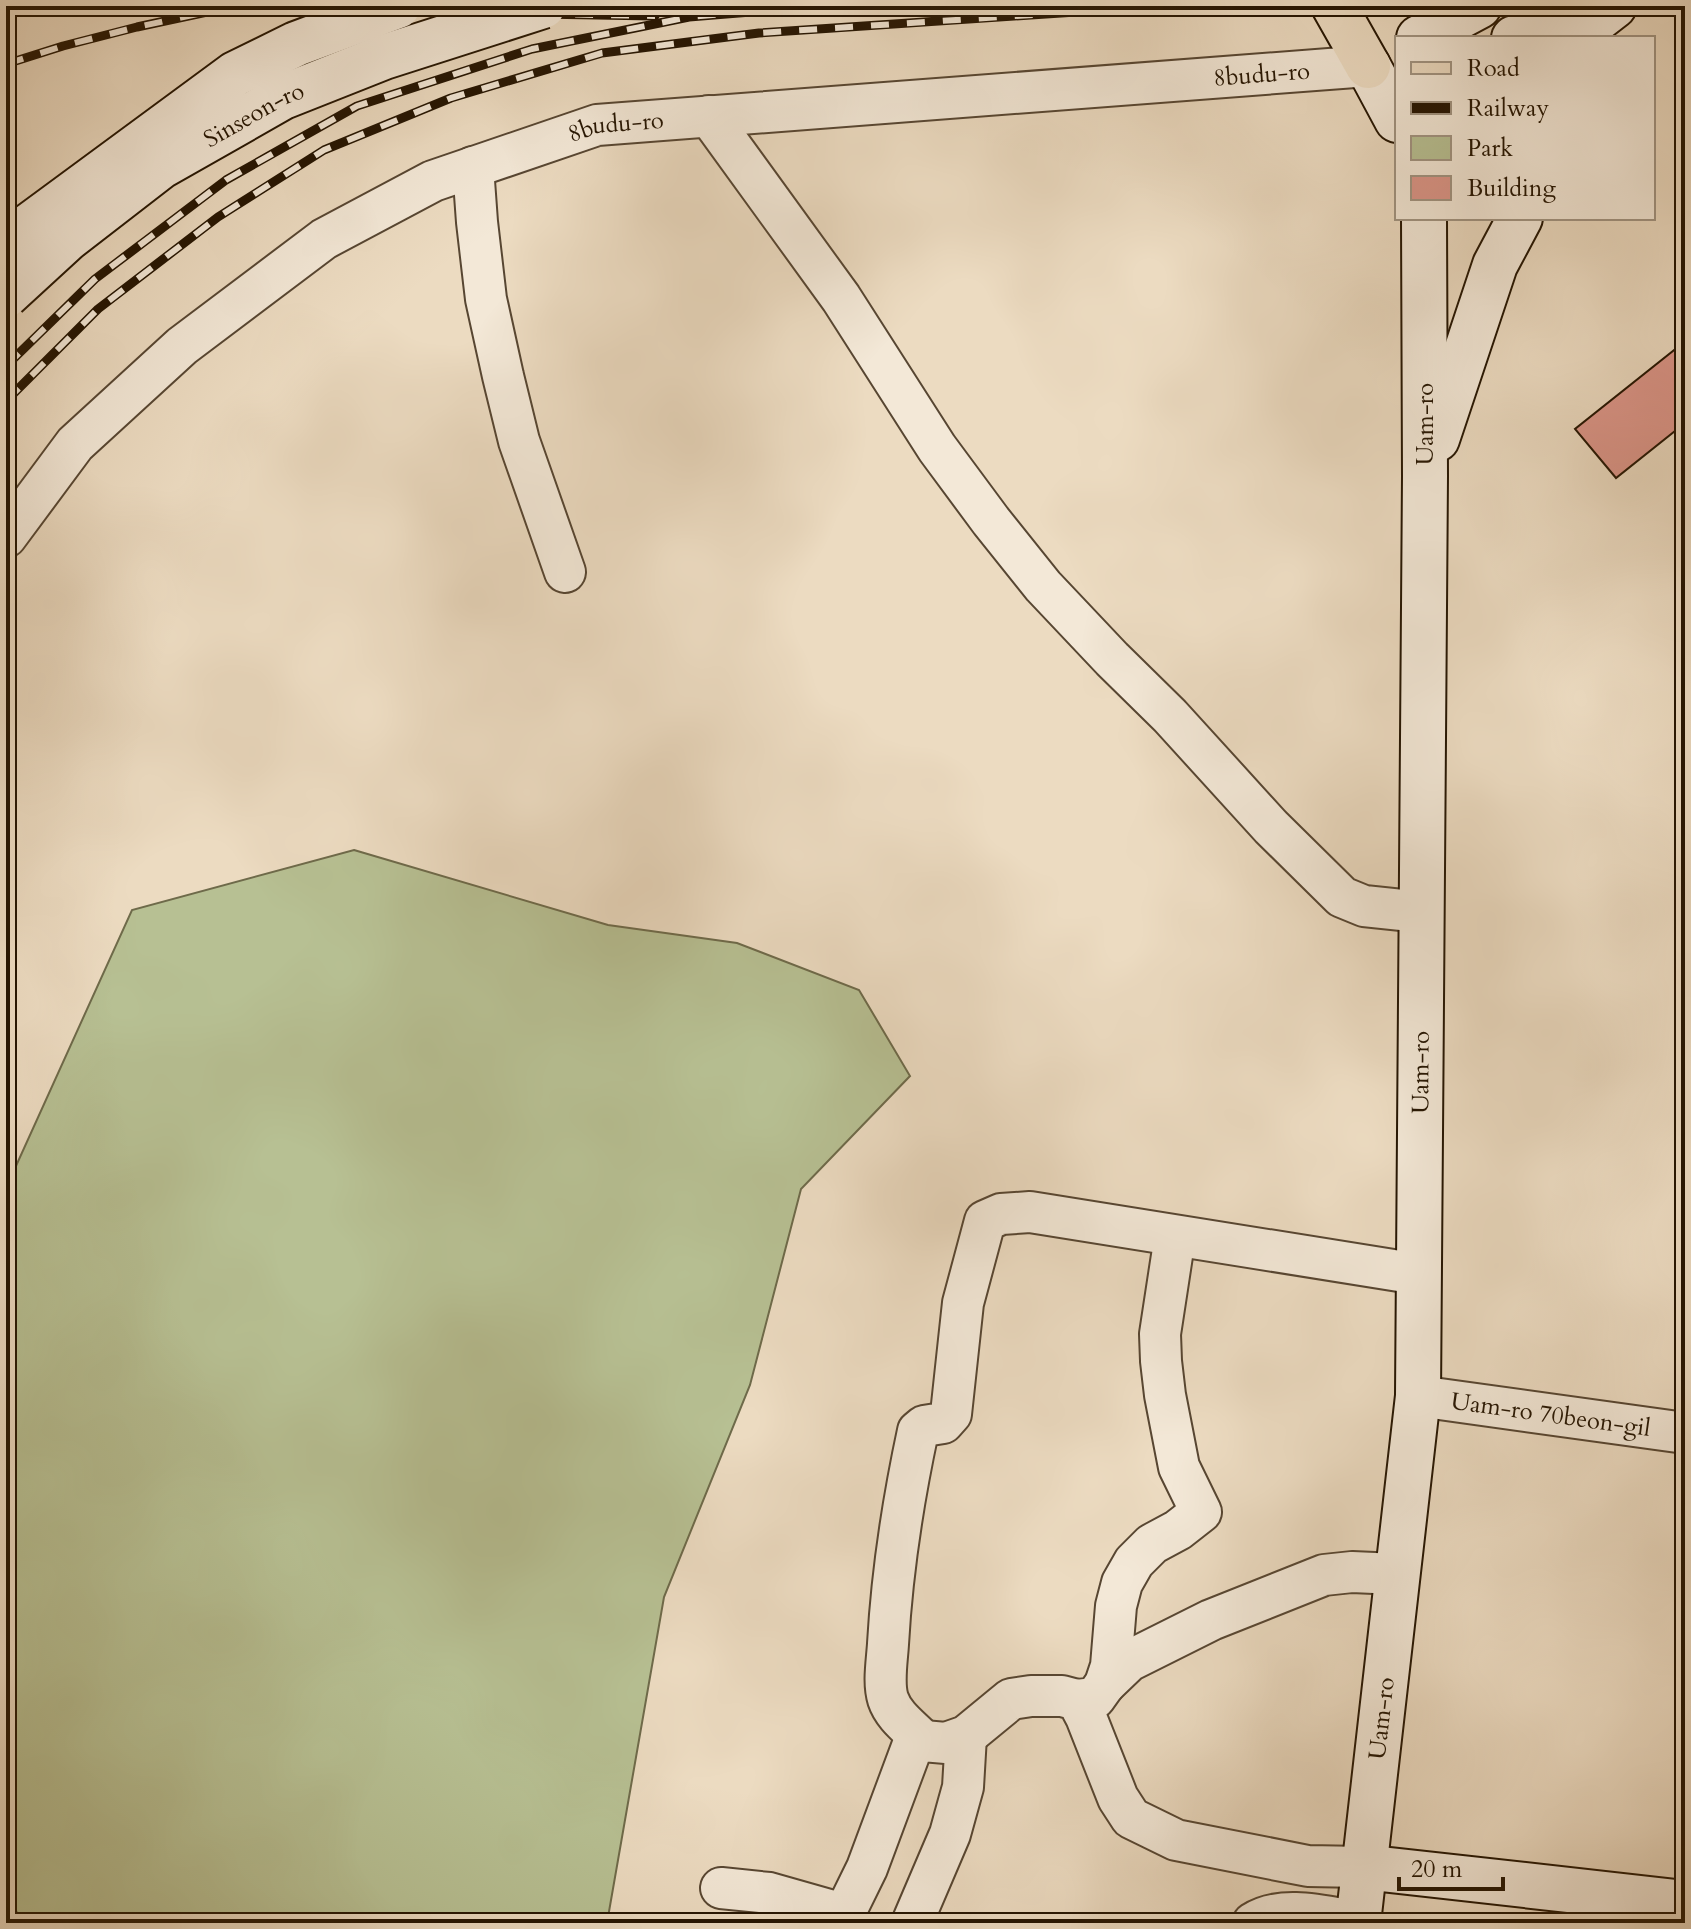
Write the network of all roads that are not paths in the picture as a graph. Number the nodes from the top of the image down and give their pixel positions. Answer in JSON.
{"nodes":[{"id":1,"x":398,"y":6,"type":"edge"},
{"id":2,"x":543,"y":6,"type":"edge"},
{"id":3,"x":1334,"y":6,"type":"edge"},
{"id":4,"x":1357,"y":6,"type":"edge"},
{"id":5,"x":1479,"y":6,"type":"edge"},
{"id":6,"x":1614,"y":6,"type":"edge"},
{"id":7,"x":1639,"y":6,"type":"edge"},
{"id":8,"x":1423,"y":36,"type":"edge"},
{"id":9,"x":1524,"y":36,"type":"edge"},
{"id":10,"x":1622,"y":36,"type":"edge"},
{"id":11,"x":1387,"y":59,"type":"edge"},
{"id":12,"x":1395,"y":108,"type":"edge"},
{"id":13,"x":709,"y":116,"type":"junction"},
{"id":14,"x":473,"y":167,"type":"junction"},
{"id":15,"x":1424,"y":220,"type":"edge"},
{"id":16,"x":1519,"y":220,"type":"edge"},
{"id":17,"x":6,"y":248,"type":"edge"},
{"id":18,"x":6,"y":295,"type":"edge"},
{"id":19,"x":1425,"y":476,"type":"junction"},
{"id":20,"x":6,"y":537,"type":"edge"},
{"id":21,"x":565,"y":572,"type":"dead end"},
{"id":22,"x":1421,"y":912,"type":"junction"},
{"id":23,"x":1175,"y":1236,"type":"junction"},
{"id":24,"x":1418,"y":1274,"type":"junction"},
{"id":25,"x":1418,"y":1396,"type":"junction"},
{"id":26,"x":1685,"y":1433,"type":"edge"},
{"id":27,"x":1397,"y":1574,"type":"junction"},
{"id":28,"x":1091,"y":1692,"type":"junction"},
{"id":29,"x":966,"y":1736,"type":"junction"},
{"id":30,"x":923,"y":1741,"type":"junction"},
{"id":31,"x":1363,"y":1867,"type":"junction"},
{"id":32,"x":721,"y":1888,"type":"dead end"},
{"id":33,"x":1685,"y":1903,"type":"edge"},
{"id":34,"x":841,"y":1918,"type":"edge"},
{"id":35,"x":1358,"y":1922,"type":"edge"},
{"id":36,"x":912,"y":1923,"type":"edge"},
{"id":37,"x":1253,"y":1923,"type":"edge"}],
"edges":[{"from":1,"to":17,"type":"main road","name":"Sinseon-ro","bridge":true},
{"from":2,"to":18,"type":"main road","name":"Sinseon-ro","bridge":true},
{"from":3,"to":11,"type":"main road"},
{"from":4,"to":11,"type":"main road"},
{"from":5,"to":8,"type":"main road"},
{"from":6,"to":9,"type":"main road"},
{"from":7,"to":10,"type":"main road"},
{"from":11,"to":12,"type":"main road"},
{"from":11,"to":13,"type":"street","name":"8budu-ro"},
{"from":13,"to":14,"type":"street","name":"8budu-ro"},
{"from":13,"to":22,"type":"street"},
{"from":14,"to":20,"type":"street","name":"8budu-ro"},
{"from":14,"to":21,"type":"street"},
{"from":15,"to":19,"type":"main road","name":"Uam-ro"},
{"from":16,"to":19,"type":"main road"},
{"from":19,"to":22,"type":"main road","name":"Uam-ro"},
{"from":22,"to":24,"type":"main road","name":"Uam-ro"},
{"from":23,"to":24,"type":"street"},
{"from":23,"to":28,"type":"street"},
{"from":23,"to":30,"type":"street"},
{"from":24,"to":25,"type":"main road","name":"Uam-ro"},
{"from":25,"to":26,"type":"street","name":"Uam-ro 70beon-gil"},
{"from":25,"to":27,"type":"main road","name":"Uam-ro"},
{"from":27,"to":28,"type":"street"},
{"from":27,"to":31,"type":"main road","name":"Uam-ro"},
{"from":28,"to":29,"type":"street"},
{"from":28,"to":31,"type":"street"},
{"from":29,"to":30,"type":"street"},
{"from":29,"to":36,"type":"street"},
{"from":30,"to":34,"type":"street"},
{"from":31,"to":33,"type":"main road"},
{"from":31,"to":35,"type":"main road","name":"Uam-ro"},
{"from":32,"to":34,"type":"street"},
{"from":35,"to":37,"type":"street"}]}
